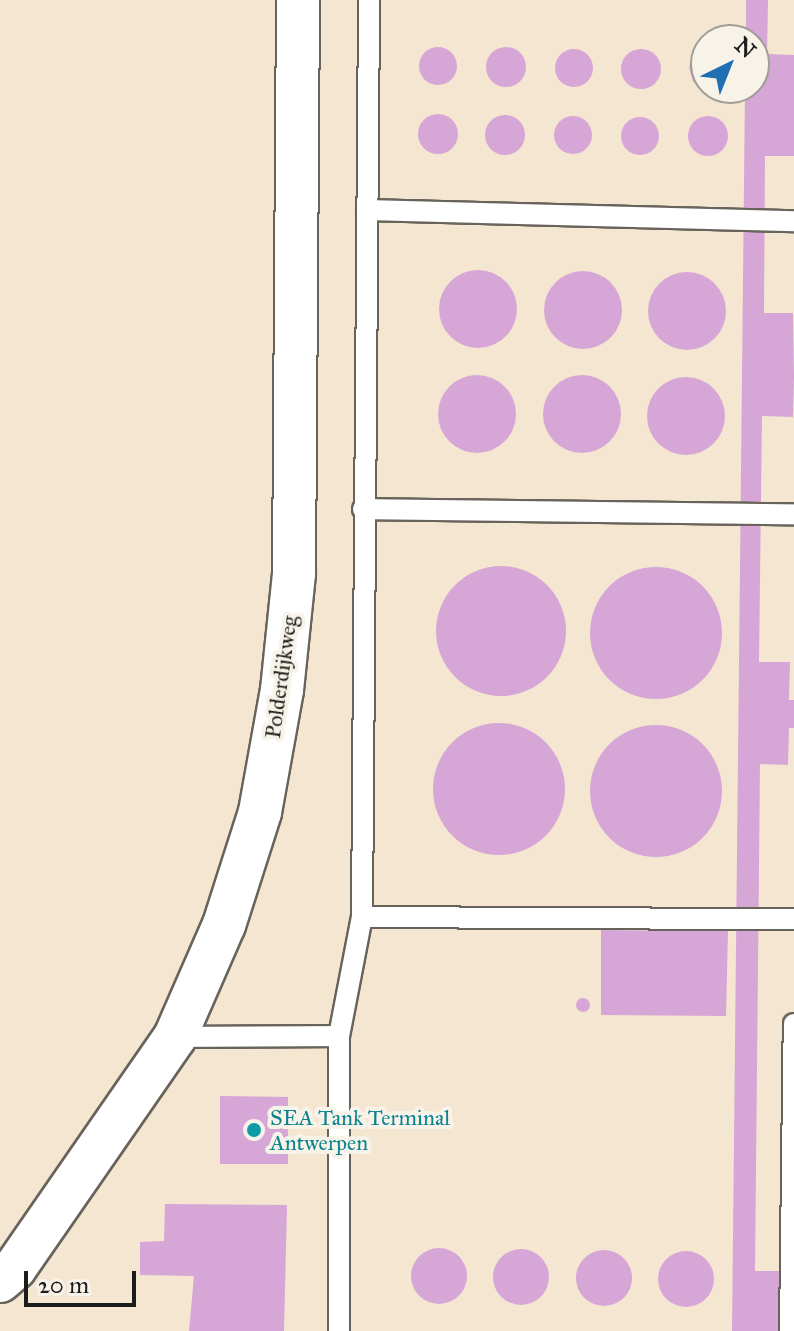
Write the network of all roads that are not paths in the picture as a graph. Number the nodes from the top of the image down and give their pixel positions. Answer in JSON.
{"nodes":[{"id":1,"x":298,"y":0,"type":"edge"},
{"id":2,"x":369,"y":0,"type":"edge"},
{"id":3,"x":367,"y":210,"type":"junction"},
{"id":4,"x":794,"y":221,"type":"edge"},
{"id":5,"x":363,"y":509,"type":"junction"},
{"id":6,"x":794,"y":514,"type":"edge"},
{"id":7,"x":362,"y":917,"type":"junction"},
{"id":8,"x":794,"y":919,"type":"edge"},
{"id":9,"x":794,"y":1024,"type":"edge"},
{"id":10,"x":339,"y":1036,"type":"junction"},
{"id":11,"x":175,"y":1037,"type":"junction"},
{"id":12,"x":0,"y":1281,"type":"edge"},
{"id":13,"x":339,"y":1331,"type":"edge"},
{"id":14,"x":790,"y":1331,"type":"edge"}],
"edges":[{"from":1,"to":11,"type":"street","name":"Polderdijkweg"},
{"from":2,"to":3,"type":"lane"},
{"from":3,"to":4,"type":"lane"},
{"from":3,"to":5,"type":"lane"},
{"from":5,"to":6,"type":"lane"},
{"from":5,"to":7,"type":"lane"},
{"from":7,"to":8,"type":"lane"},
{"from":7,"to":10,"type":"lane"},
{"from":9,"to":14,"type":"lane"},
{"from":10,"to":11,"type":"lane"},
{"from":10,"to":13,"type":"lane"},
{"from":11,"to":12,"type":"street","name":"Polderdijkweg"}]}
